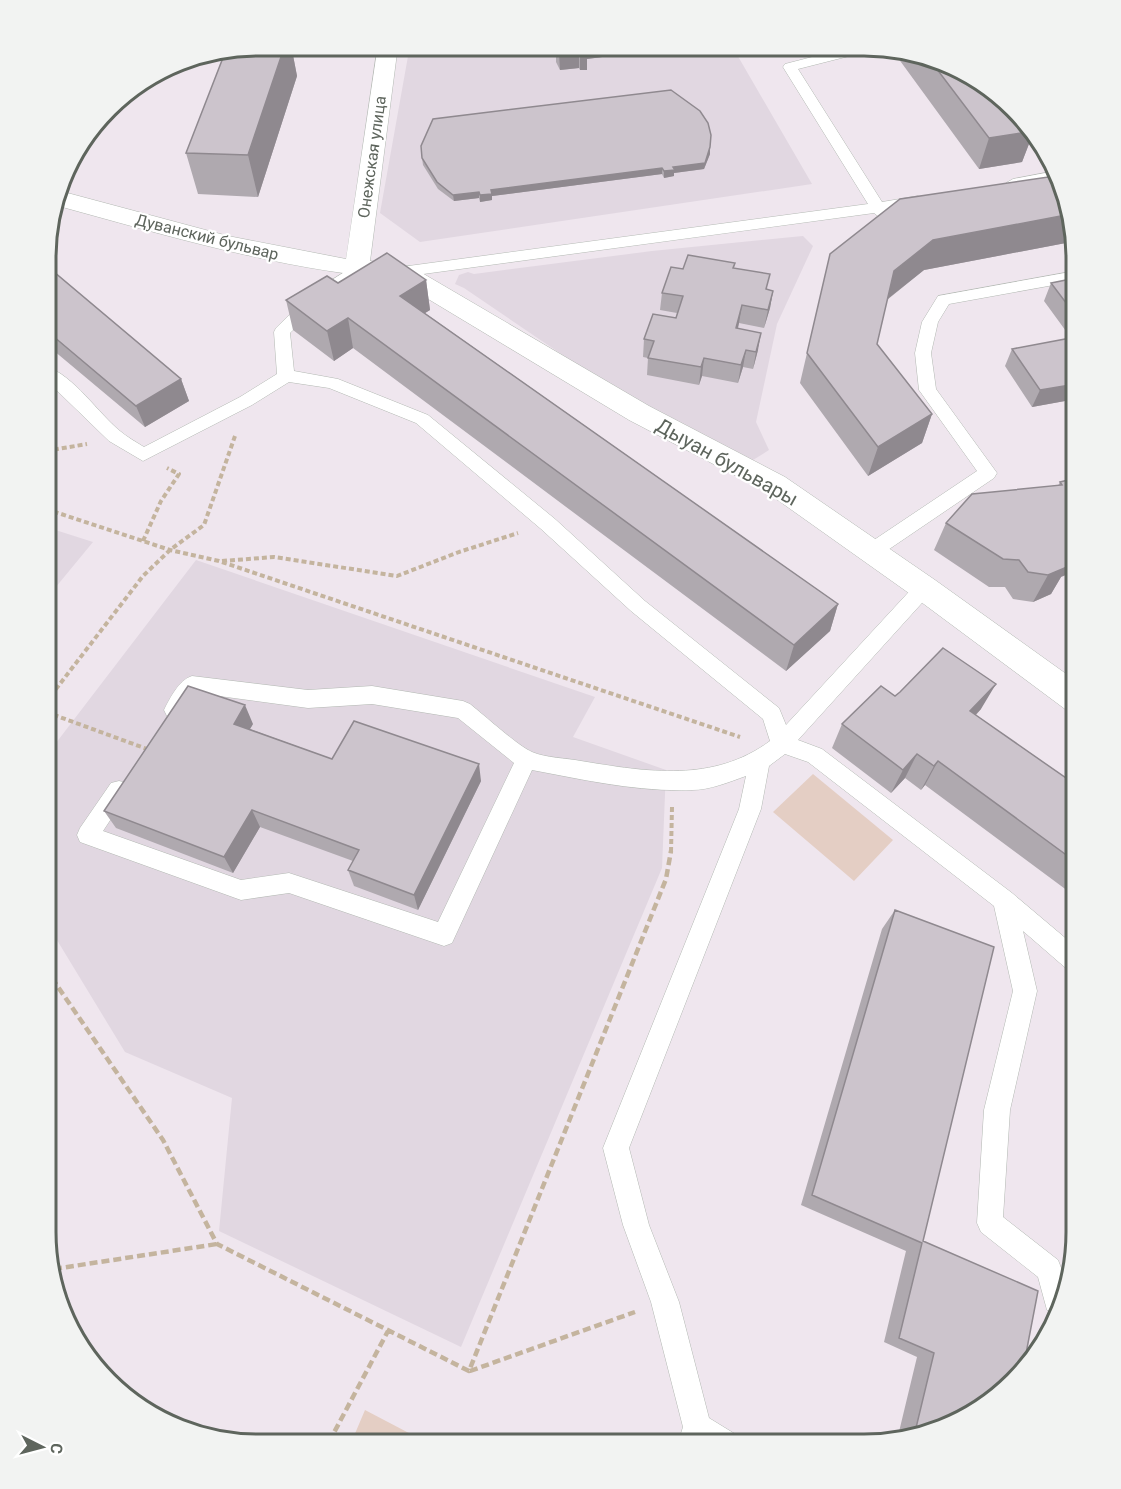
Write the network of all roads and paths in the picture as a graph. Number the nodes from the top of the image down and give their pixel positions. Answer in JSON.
{"nodes":[{"id":1,"x":386,"y":56,"type":"edge"},
{"id":2,"x":833,"y":56,"type":"edge"},
{"id":3,"x":1048,"y":177,"type":"edge"},
{"id":4,"x":1000,"y":186,"type":"edge"},
{"id":5,"x":933,"y":199,"type":"edge"},
{"id":6,"x":64,"y":200,"type":"edge"},
{"id":7,"x":878,"y":208,"type":"junction"},
{"id":8,"x":903,"y":221,"type":"edge"},
{"id":9,"x":357,"y":269,"type":"junction"},
{"id":10,"x":401,"y":272,"type":"junction"},
{"id":11,"x":1066,"y":278,"type":"edge"},
{"id":12,"x":286,"y":376,"type":"junction"},
{"id":13,"x":56,"y":380,"type":"edge"},
{"id":14,"x":246,"y":401,"type":"junction"},
{"id":15,"x":115,"y":437,"type":"junction"},
{"id":16,"x":56,"y":449,"type":"edge"},
{"id":17,"x":143,"y":455,"type":"junction"},
{"id":18,"x":56,"y":511,"type":"edge"},
{"id":19,"x":548,"y":524,"type":"junction"},
{"id":20,"x":143,"y":541,"type":"junction"},
{"id":21,"x":170,"y":550,"type":"junction"},
{"id":22,"x":872,"y":552,"type":"junction"},
{"id":23,"x":219,"y":561,"type":"junction"},
{"id":24,"x":924,"y":588,"type":"junction"},
{"id":25,"x":56,"y":689,"type":"edge"},
{"id":26,"x":1066,"y":691,"type":"edge"},
{"id":27,"x":56,"y":716,"type":"edge"},
{"id":28,"x":147,"y":748,"type":"joint"},
{"id":29,"x":772,"y":751,"type":"junction"},
{"id":30,"x":526,"y":760,"type":"junction"},
{"id":31,"x":127,"y":777,"type":"edge"},
{"id":32,"x":672,"y":780,"type":"junction"},
{"id":33,"x":1004,"y":900,"type":"junction"},
{"id":34,"x":1065,"y":953,"type":"edge"},
{"id":35,"x":56,"y":984,"type":"edge"},
{"id":36,"x":217,"y":1244,"type":"junction"},
{"id":37,"x":59,"y":1268,"type":"edge"},
{"id":38,"x":1056,"y":1294,"type":"edge"},
{"id":39,"x":665,"y":1302,"type":"junction"},
{"id":40,"x":388,"y":1331,"type":"junction"},
{"id":41,"x":469,"y":1371,"type":"junction"},
{"id":42,"x":334,"y":1434,"type":"edge"},
{"id":43,"x":695,"y":1434,"type":"edge"}],
"edges":[{"from":1,"to":9,"type":"street","name":"Онежская улица"},
{"from":2,"to":7,"type":"lane"},
{"from":3,"to":4,"type":"lane"},
{"from":5,"to":7,"type":"lane"},
{"from":6,"to":9,"type":"street","name":"Дуванский бульвар"},
{"from":7,"to":8,"type":"lane"},
{"from":7,"to":10,"type":"lane"},
{"from":9,"to":10,"type":"street","name":"Дыуан бульвары"},
{"from":9,"to":12,"type":"lane"},
{"from":10,"to":22,"type":"street","name":"Дыуан бульвары"},
{"from":11,"to":22,"type":"lane"},
{"from":12,"to":14,"type":"lane"},
{"from":12,"to":19,"type":"lane"},
{"from":13,"to":15,"type":"lane"},
{"from":14,"to":17,"type":"lane"},
{"from":14,"to":21,"type":"path"},
{"from":15,"to":16,"type":"path"},
{"from":15,"to":17,"type":"lane"},
{"from":17,"to":20,"type":"path"},
{"from":18,"to":20,"type":"path"},
{"from":19,"to":23,"type":"path"},
{"from":19,"to":29,"type":"lane"},
{"from":20,"to":21,"type":"path"},
{"from":21,"to":23,"type":"path"},
{"from":21,"to":25,"type":"path"},
{"from":22,"to":24,"type":"street","name":"Дыуан бульвары"},
{"from":23,"to":29,"type":"path"},
{"from":24,"to":26,"type":"street","name":"Дыуан бульвары"},
{"from":24,"to":29,"type":"lane"},
{"from":27,"to":28,"type":"path"},
{"from":28,"to":30,"type":"lane"},
{"from":29,"to":32,"type":"lane"},
{"from":29,"to":33,"type":"lane"},
{"from":29,"to":39,"type":"lane"},
{"from":30,"to":31,"type":"lane"},
{"from":30,"to":32,"type":"lane"},
{"from":32,"to":41,"type":"path"},
{"from":33,"to":34,"type":"lane"},
{"from":33,"to":38,"type":"lane"},
{"from":35,"to":36,"type":"path"},
{"from":36,"to":37,"type":"path"},
{"from":36,"to":40,"type":"path"},
{"from":39,"to":41,"type":"path"},
{"from":39,"to":43,"type":"lane"},
{"from":40,"to":41,"type":"path"},
{"from":40,"to":42,"type":"path"}]}
